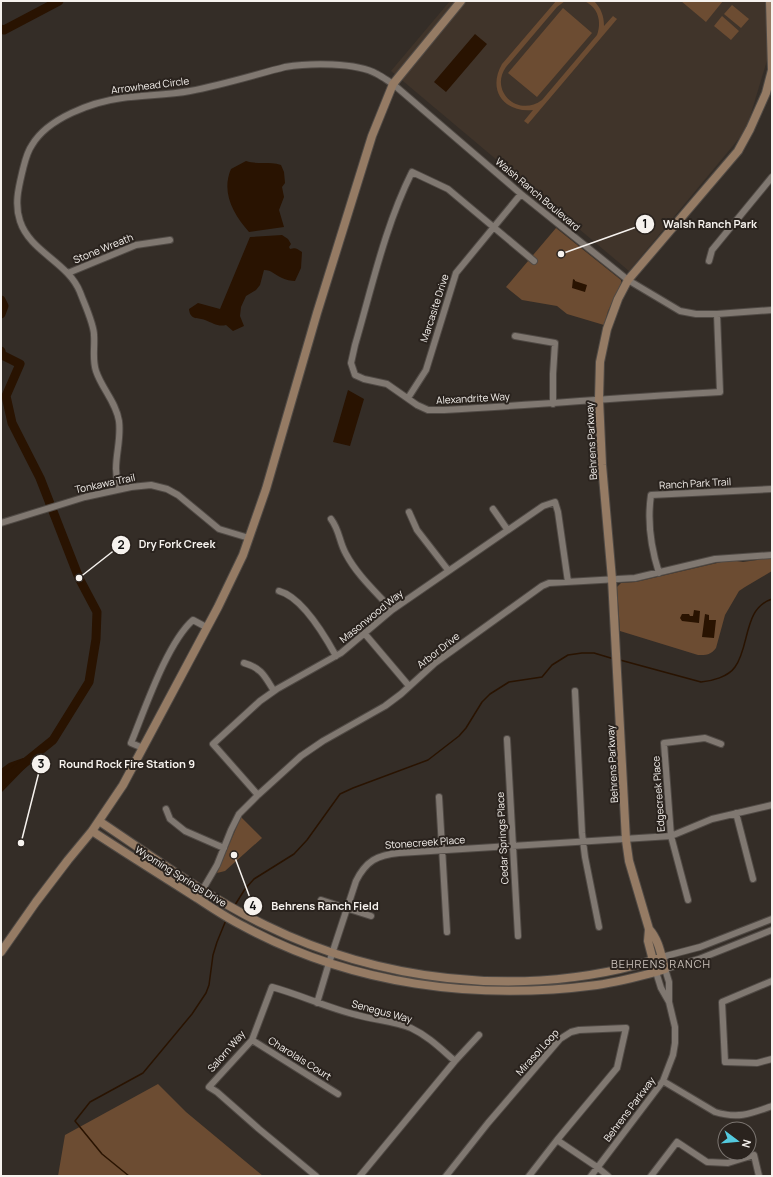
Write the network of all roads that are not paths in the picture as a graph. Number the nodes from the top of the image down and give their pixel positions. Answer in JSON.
{"nodes":[{"id":1,"x":461,"y":1,"type":"edge"},
{"id":2,"x":770,"y":1,"type":"edge"},
{"id":3,"x":393,"y":84,"type":"junction"},
{"id":4,"x":772,"y":177,"type":"edge"},
{"id":5,"x":521,"y":194,"type":"junction"},
{"id":6,"x":494,"y":227,"type":"junction"},
{"id":7,"x":170,"y":240,"type":"dead end"},
{"id":8,"x":709,"y":261,"type":"dead end"},
{"id":9,"x":534,"y":262,"type":"dead end"},
{"id":10,"x":68,"y":274,"type":"junction"},
{"id":11,"x":628,"y":280,"type":"junction"},
{"id":12,"x":772,"y":310,"type":"edge"},
{"id":13,"x":717,"y":314,"type":"junction"},
{"id":14,"x":515,"y":336,"type":"dead end"},
{"id":15,"x":408,"y":398,"type":"junction"},
{"id":16,"x":599,"y":399,"type":"junction"},
{"id":17,"x":553,"y":404,"type":"junction"},
{"id":18,"x":119,"y":489,"type":"junction"},
{"id":19,"x":772,"y":489,"type":"edge"},
{"id":20,"x":493,"y":509,"type":"dead end"},
{"id":21,"x":409,"y":512,"type":"dead end"},
{"id":22,"x":331,"y":519,"type":"dead end"},
{"id":23,"x":1,"y":523,"type":"edge"},
{"id":24,"x":508,"y":529,"type":"junction"},
{"id":25,"x":249,"y":538,"type":"junction"},
{"id":26,"x":772,"y":555,"type":"edge"},
{"id":27,"x":448,"y":570,"type":"junction"},
{"id":28,"x":659,"y":573,"type":"junction"},
{"id":29,"x":612,"y":579,"type":"junction"},
{"id":30,"x":568,"y":582,"type":"junction"},
{"id":31,"x":279,"y":591,"type":"dead end"},
{"id":32,"x":392,"y":610,"type":"junction"},
{"id":33,"x":206,"y":627,"type":"junction"},
{"id":34,"x":364,"y":634,"type":"junction"},
{"id":35,"x":336,"y":656,"type":"junction"},
{"id":36,"x":244,"y":663,"type":"dead end"},
{"id":37,"x":409,"y":686,"type":"junction"},
{"id":38,"x":274,"y":691,"type":"junction"},
{"id":39,"x":574,"y":691,"type":"dead end"},
{"id":40,"x":507,"y":739,"type":"dead end"},
{"id":41,"x":721,"y":744,"type":"dead end"},
{"id":42,"x":142,"y":748,"type":"junction"},
{"id":43,"x":258,"y":795,"type":"junction"},
{"id":44,"x":439,"y":796,"type":"dead end"},
{"id":45,"x":772,"y":805,"type":"edge"},
{"id":46,"x":166,"y":810,"type":"dead end"},
{"id":47,"x":736,"y":813,"type":"junction"},
{"id":48,"x":99,"y":821,"type":"junction"},
{"id":49,"x":92,"y":831,"type":"junction"},
{"id":50,"x":671,"y":836,"type":"junction"},
{"id":51,"x":626,"y":840,"type":"junction"},
{"id":52,"x":583,"y":842,"type":"junction"},
{"id":53,"x":513,"y":846,"type":"junction"},
{"id":54,"x":224,"y":848,"type":"junction"},
{"id":55,"x":442,"y":850,"type":"junction"},
{"id":56,"x":753,"y":879,"type":"dead end"},
{"id":57,"x":203,"y":889,"type":"junction"},
{"id":58,"x":198,"y":898,"type":"junction"},
{"id":59,"x":322,"y":900,"type":"dead end"},
{"id":60,"x":688,"y":900,"type":"dead end"},
{"id":61,"x":347,"y":908,"type":"junction"},
{"id":62,"x":371,"y":916,"type":"dead end"},
{"id":63,"x":772,"y":919,"type":"edge"},
{"id":64,"x":599,"y":927,"type":"dead end"},
{"id":65,"x":649,"y":929,"type":"junction"},
{"id":66,"x":772,"y":930,"type":"edge"},
{"id":67,"x":447,"y":932,"type":"dead end"},
{"id":68,"x":518,"y":936,"type":"dead end"},
{"id":69,"x":1,"y":952,"type":"edge"},
{"id":70,"x":332,"y":953,"type":"junction"},
{"id":71,"x":662,"y":957,"type":"junction"},
{"id":72,"x":652,"y":960,"type":"junction"},
{"id":73,"x":329,"y":963,"type":"junction"},
{"id":74,"x":665,"y":969,"type":"junction"},
{"id":75,"x":656,"y":972,"type":"junction"},
{"id":76,"x":772,"y":981,"type":"edge"},
{"id":77,"x":669,"y":1002,"type":"junction"},
{"id":78,"x":318,"y":1003,"type":"junction"},
{"id":79,"x":479,"y":1035,"type":"dead end"},
{"id":80,"x":252,"y":1040,"type":"junction"},
{"id":81,"x":772,"y":1060,"type":"edge"},
{"id":82,"x":455,"y":1061,"type":"junction"},
{"id":83,"x":663,"y":1081,"type":"junction"},
{"id":84,"x":338,"y":1094,"type":"dead end"},
{"id":85,"x":772,"y":1106,"type":"edge"},
{"id":86,"x":557,"y":1140,"type":"junction"},
{"id":87,"x":597,"y":1167,"type":"junction"},
{"id":88,"x":316,"y":1176,"type":"edge"},
{"id":89,"x":360,"y":1176,"type":"edge"},
{"id":90,"x":446,"y":1176,"type":"edge"},
{"id":91,"x":529,"y":1176,"type":"edge"},
{"id":92,"x":591,"y":1176,"type":"edge"},
{"id":93,"x":608,"y":1176,"type":"edge"},
{"id":94,"x":651,"y":1176,"type":"edge"},
{"id":95,"x":759,"y":1176,"type":"edge"}],
"edges":[{"from":1,"to":3,"type":"street"},
{"from":2,"to":11,"type":"street","name":"Behrens Parkway"},
{"from":3,"to":5,"type":"street","name":"Walsh Ranch Boulevard"},
{"from":3,"to":10,"type":"street","name":"Arrowhead Circle"},
{"from":3,"to":25,"type":"street"},
{"from":4,"to":8,"type":"street"},
{"from":5,"to":6,"type":"street","name":"Marcasite Drive"},
{"from":5,"to":11,"type":"street","name":"Walsh Ranch Boulevard"},
{"from":6,"to":9,"type":"street","name":"Alexandrite Way"},
{"from":6,"to":15,"type":"street","name":"Marcasite Drive"},
{"from":6,"to":15,"type":"street","name":"Alexandrite Way"},
{"from":7,"to":10,"type":"street","name":"Stone Wreath"},
{"from":10,"to":18,"type":"street","name":"Arrowhead Circle"},
{"from":11,"to":13,"type":"street","name":"Walsh Ranch Boulevard"},
{"from":11,"to":16,"type":"street","name":"Behrens Parkway"},
{"from":12,"to":13,"type":"street","name":"Walsh Ranch Boulevard"},
{"from":13,"to":16,"type":"street","name":"Alexandrite Way"},
{"from":14,"to":17,"type":"street"},
{"from":15,"to":17,"type":"street","name":"Alexandrite Way"},
{"from":16,"to":17,"type":"street","name":"Alexandrite Way"},
{"from":16,"to":29,"type":"street","name":"Behrens Parkway"},
{"from":18,"to":23,"type":"street","name":"Tonkawa Trail"},
{"from":18,"to":25,"type":"street","name":"Tonkawa Trail"},
{"from":19,"to":28,"type":"street","name":"Ranch Park Trail"},
{"from":20,"to":24,"type":"street"},
{"from":21,"to":27,"type":"street"},
{"from":22,"to":32,"type":"street"},
{"from":24,"to":27,"type":"street","name":"Masonwood Way"},
{"from":24,"to":30,"type":"street","name":"Masonwood Way"},
{"from":25,"to":33,"type":"street"},
{"from":26,"to":28,"type":"street","name":"Arbor Drive"},
{"from":27,"to":32,"type":"street","name":"Masonwood Way"},
{"from":28,"to":29,"type":"street","name":"Arbor Drive"},
{"from":29,"to":30,"type":"street","name":"Arbor Drive"},
{"from":29,"to":51,"type":"street","name":"Behrens Parkway"},
{"from":30,"to":37,"type":"street","name":"Arbor Drive"},
{"from":31,"to":35,"type":"street"},
{"from":32,"to":34,"type":"street","name":"Masonwood Way"},
{"from":33,"to":42,"type":"street"},
{"from":33,"to":42,"type":"street"},
{"from":34,"to":35,"type":"street","name":"Masonwood Way"},
{"from":34,"to":37,"type":"street"},
{"from":35,"to":38,"type":"street","name":"Masonwood Way"},
{"from":36,"to":38,"type":"street"},
{"from":37,"to":43,"type":"street","name":"Arbor Drive"},
{"from":38,"to":43,"type":"street","name":"Masonwood Way"},
{"from":39,"to":52,"type":"street"},
{"from":40,"to":53,"type":"street","name":"Cedar Springs Place"},
{"from":41,"to":50,"type":"street","name":"Edgecreek Place"},
{"from":42,"to":48,"type":"street"},
{"from":43,"to":54,"type":"street","name":"Arbor Drive"},
{"from":44,"to":55,"type":"street"},
{"from":45,"to":47,"type":"street","name":"Stonecreek Place"},
{"from":46,"to":54,"type":"street"},
{"from":47,"to":50,"type":"street","name":"Stonecreek Place"},
{"from":47,"to":56,"type":"street"},
{"from":48,"to":49,"type":"street"},
{"from":48,"to":57,"type":"street","name":"Wyoming Springs Drive"},
{"from":49,"to":58,"type":"street","name":"Wyoming Springs Drive"},
{"from":49,"to":69,"type":"street"},
{"from":50,"to":51,"type":"street","name":"Stonecreek Place"},
{"from":50,"to":60,"type":"street","name":"Edgecreek Place"},
{"from":51,"to":52,"type":"street","name":"Stonecreek Place"},
{"from":51,"to":65,"type":"street","name":"Behrens Parkway"},
{"from":52,"to":53,"type":"street","name":"Stonecreek Place"},
{"from":52,"to":64,"type":"street"},
{"from":53,"to":55,"type":"street","name":"Stonecreek Place"},
{"from":53,"to":68,"type":"street","name":"Cedar Springs Place"},
{"from":54,"to":57,"type":"street","name":"Arbor Drive"},
{"from":55,"to":61,"type":"street","name":"Stonecreek Place"},
{"from":55,"to":67,"type":"street"},
{"from":57,"to":58,"type":"street","name":"Arbor Drive"},
{"from":57,"to":70,"type":"street","name":"Wyoming Springs Drive"},
{"from":58,"to":73,"type":"street","name":"Wyoming Springs Drive"},
{"from":59,"to":61,"type":"street"},
{"from":61,"to":62,"type":"street"},
{"from":61,"to":70,"type":"street","name":"Stonecreek Place"},
{"from":63,"to":71,"type":"street","name":"Wyoming Springs Drive"},
{"from":65,"to":71,"type":"street","name":"Behrens Parkway"},
{"from":65,"to":72,"type":"street","name":"Behrens Parkway"},
{"from":66,"to":74,"type":"street","name":"Wyoming Springs Drive"},
{"from":70,"to":72,"type":"street","name":"Wyoming Springs Drive"},
{"from":70,"to":73,"type":"street"},
{"from":71,"to":72,"type":"street","name":"Wyoming Springs Drive"},
{"from":71,"to":74,"type":"street","name":"Behrens Parkway"},
{"from":72,"to":75,"type":"street","name":"Behrens Parkway"},
{"from":73,"to":75,"type":"street","name":"Wyoming Springs Drive"},
{"from":73,"to":78,"type":"street"},
{"from":74,"to":75,"type":"street","name":"Wyoming Springs Drive"},
{"from":74,"to":77,"type":"street","name":"Behrens Parkway"},
{"from":75,"to":77,"type":"street","name":"Behrens Parkway"},
{"from":76,"to":81,"type":"street"},
{"from":77,"to":83,"type":"street","name":"Behrens Parkway"},
{"from":78,"to":80,"type":"street","name":"Salorn Way"},
{"from":78,"to":82,"type":"street","name":"Senegus Way"},
{"from":79,"to":82,"type":"street"},
{"from":80,"to":84,"type":"street","name":"Charolais Court"},
{"from":80,"to":88,"type":"street","name":"Salorn Way"},
{"from":82,"to":89,"type":"street"},
{"from":83,"to":85,"type":"street"},
{"from":83,"to":87,"type":"street","name":"Behrens Parkway"},
{"from":86,"to":87,"type":"street"},
{"from":86,"to":90,"type":"street","name":"Mirasol Loop"},
{"from":86,"to":91,"type":"street","name":"Mirasol Loop"},
{"from":87,"to":92,"type":"street","name":"Behrens Parkway"},
{"from":87,"to":93,"type":"street"},
{"from":94,"to":95,"type":"street"}]}
